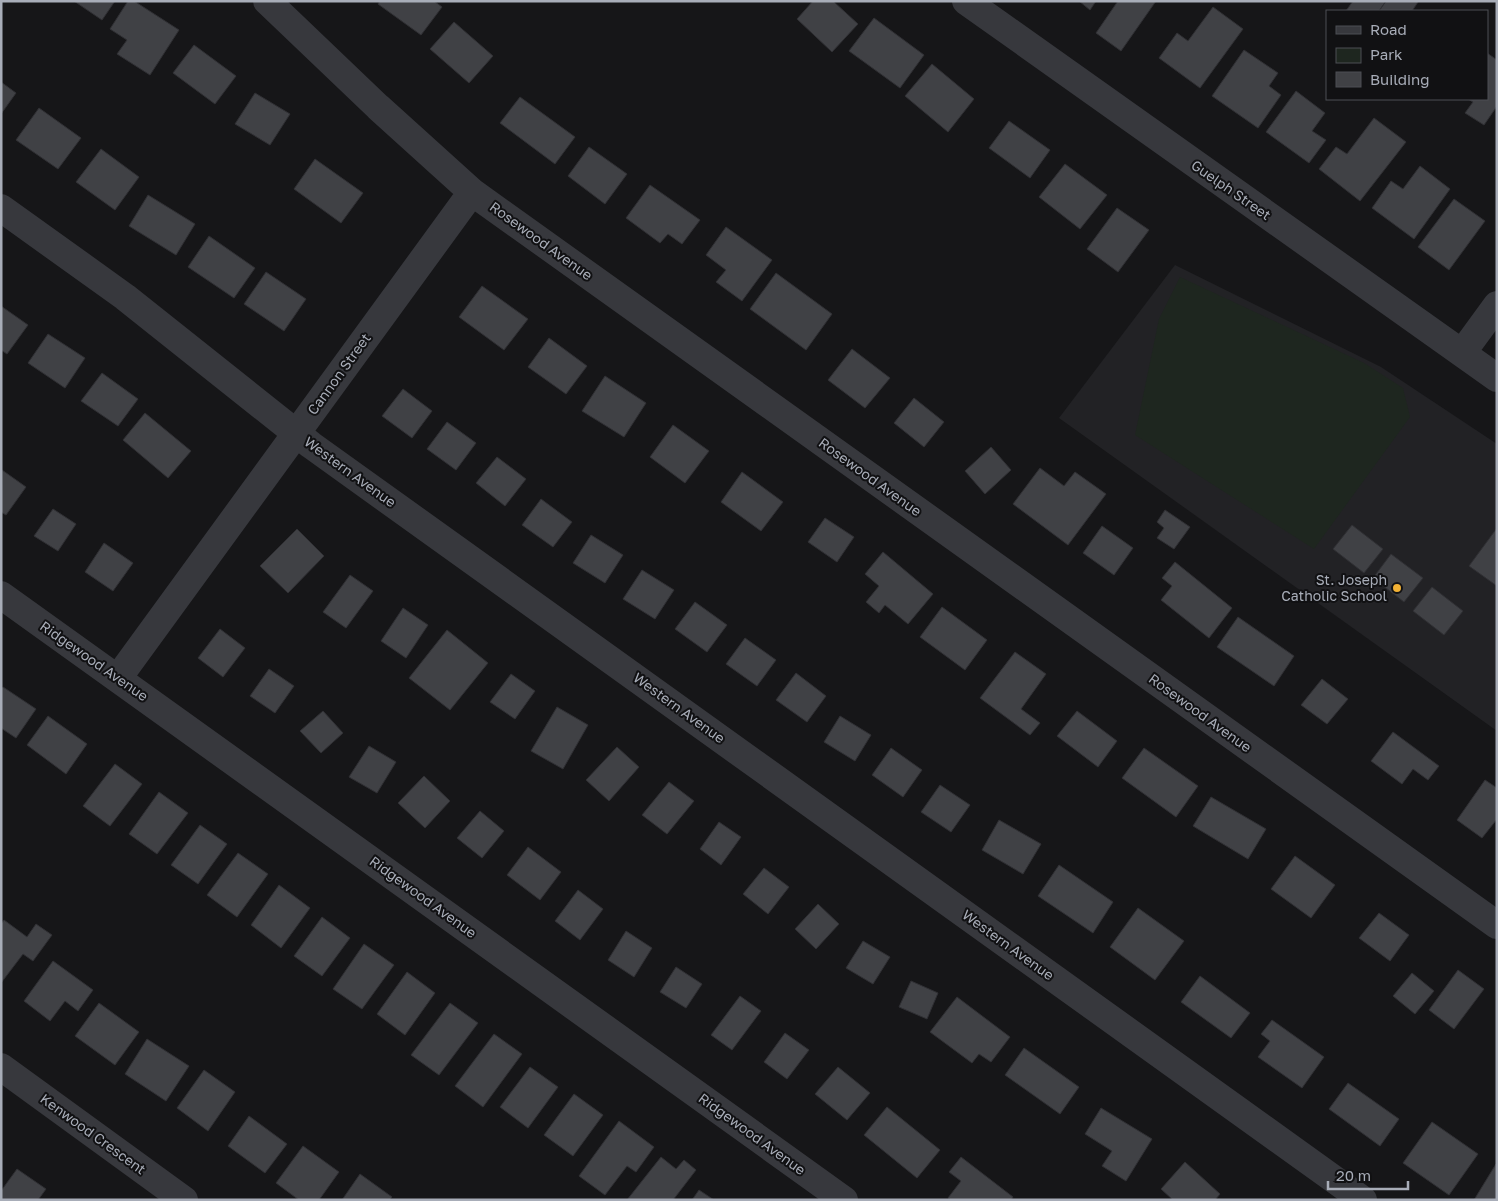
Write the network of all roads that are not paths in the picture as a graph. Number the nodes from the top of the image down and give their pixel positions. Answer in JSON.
{"nodes":[{"id":1,"x":267,"y":1,"type":"edge"},
{"id":2,"x":966,"y":1,"type":"edge"},
{"id":3,"x":472,"y":192,"type":"junction"},
{"id":4,"x":1,"y":208,"type":"edge"},
{"id":5,"x":1497,"y":305,"type":"edge"},
{"id":6,"x":1462,"y":353,"type":"junction"},
{"id":7,"x":1497,"y":378,"type":"edge"},
{"id":8,"x":296,"y":434,"type":"junction"},
{"id":9,"x":1,"y":596,"type":"edge"},
{"id":10,"x":118,"y":678,"type":"junction"},
{"id":11,"x":1497,"y":925,"type":"edge"},
{"id":12,"x":1,"y":1067,"type":"edge"},
{"id":13,"x":184,"y":1200,"type":"edge"},
{"id":14,"x":844,"y":1200,"type":"edge"},
{"id":15,"x":1363,"y":1200,"type":"edge"}],
"edges":[{"from":1,"to":3,"type":"street","name":"Rosewood Avenue"},
{"from":2,"to":6,"type":"street","name":"Guelph Street"},
{"from":3,"to":8,"type":"street","name":"Cannon Street"},
{"from":3,"to":11,"type":"street","name":"Rosewood Avenue"},
{"from":4,"to":8,"type":"street","name":"Western Avenue"},
{"from":5,"to":6,"type":"street"},
{"from":6,"to":7,"type":"street","name":"Guelph Street"},
{"from":8,"to":10,"type":"street","name":"Cannon Street"},
{"from":8,"to":15,"type":"street","name":"Western Avenue"},
{"from":9,"to":10,"type":"street","name":"Ridgewood Avenue"},
{"from":10,"to":14,"type":"street","name":"Ridgewood Avenue"},
{"from":12,"to":13,"type":"street","name":"Kenwood Crescent"}]}
